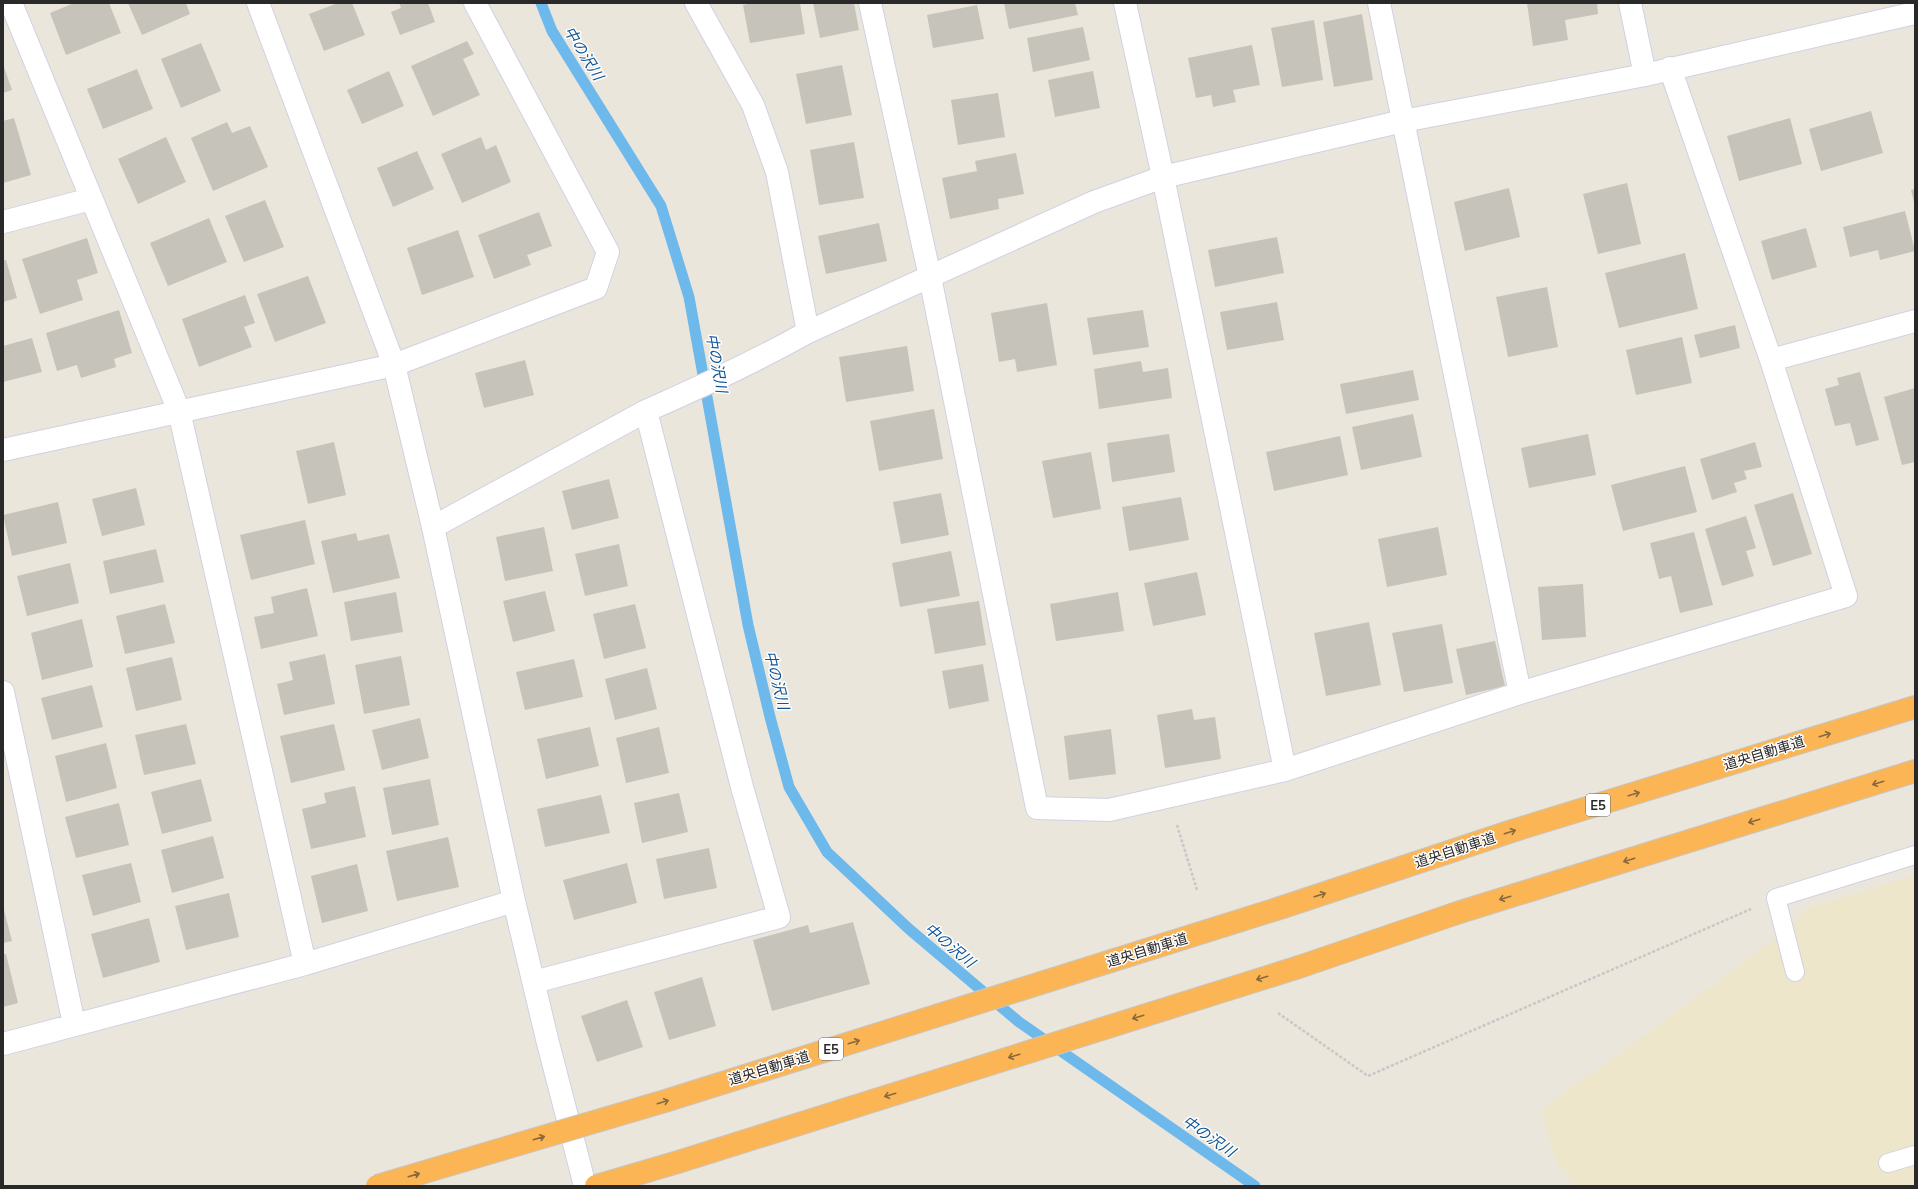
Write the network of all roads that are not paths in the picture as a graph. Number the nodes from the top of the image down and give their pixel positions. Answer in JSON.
{"nodes":[{"id":1,"x":11,"y":3,"type":"edge"},
{"id":2,"x":258,"y":3,"type":"edge"},
{"id":3,"x":475,"y":3,"type":"edge"},
{"id":4,"x":696,"y":3,"type":"edge"},
{"id":5,"x":870,"y":3,"type":"edge"},
{"id":6,"x":1125,"y":3,"type":"edge"},
{"id":7,"x":1379,"y":3,"type":"edge"},
{"id":8,"x":1630,"y":3,"type":"edge"},
{"id":9,"x":1888,"y":10,"type":"edge"},
{"id":10,"x":1915,"y":13,"type":"edge"},
{"id":11,"x":1670,"y":68,"type":"junction"},
{"id":12,"x":1644,"y":75,"type":"junction"},
{"id":13,"x":1403,"y":121,"type":"junction"},
{"id":14,"x":1163,"y":177,"type":"junction"},
{"id":15,"x":91,"y":198,"type":"junction"},
{"id":16,"x":3,"y":222,"type":"edge"},
{"id":17,"x":930,"y":277,"type":"junction"},
{"id":18,"x":1915,"y":322,"type":"edge"},
{"id":19,"x":808,"y":332,"type":"junction"},
{"id":20,"x":1771,"y":360,"type":"junction"},
{"id":21,"x":394,"y":365,"type":"junction"},
{"id":22,"x":179,"y":410,"type":"junction"},
{"id":23,"x":646,"y":411,"type":"junction"},
{"id":24,"x":3,"y":450,"type":"edge"},
{"id":25,"x":433,"y":527,"type":"junction"},
{"id":26,"x":3,"y":692,"type":"edge"},
{"id":27,"x":1520,"y":693,"type":"junction"},
{"id":28,"x":1915,"y":707,"type":"edge"},
{"id":29,"x":1285,"y":770,"type":"junction"},
{"id":30,"x":1915,"y":772,"type":"edge"},
{"id":31,"x":1915,"y":855,"type":"edge"},
{"id":32,"x":514,"y":902,"type":"junction"},
{"id":33,"x":305,"y":964,"type":"junction"},
{"id":34,"x":1795,"y":972,"type":"dead end"},
{"id":35,"x":534,"y":982,"type":"junction"},
{"id":36,"x":74,"y":1024,"type":"junction"},
{"id":37,"x":3,"y":1044,"type":"edge"},
{"id":38,"x":1915,"y":1155,"type":"edge"},
{"id":39,"x":1888,"y":1163,"type":"dead end"},
{"id":40,"x":376,"y":1186,"type":"edge"},
{"id":41,"x":586,"y":1186,"type":"edge"},
{"id":42,"x":596,"y":1186,"type":"edge"}],
"edges":[{"from":1,"to":15,"type":"street"},
{"from":2,"to":21,"type":"street"},
{"from":3,"to":21,"type":"street"},
{"from":4,"to":19,"type":"street"},
{"from":5,"to":17,"type":"street"},
{"from":6,"to":14,"type":"street"},
{"from":7,"to":13,"type":"street"},
{"from":8,"to":12,"type":"street"},
{"from":9,"to":10,"type":"street"},
{"from":9,"to":11,"type":"street"},
{"from":11,"to":12,"type":"street"},
{"from":11,"to":20,"type":"street"},
{"from":12,"to":13,"type":"street"},
{"from":13,"to":14,"type":"street"},
{"from":13,"to":27,"type":"street"},
{"from":14,"to":17,"type":"street"},
{"from":14,"to":29,"type":"street"},
{"from":15,"to":16,"type":"street"},
{"from":15,"to":22,"type":"street"},
{"from":17,"to":19,"type":"street"},
{"from":17,"to":29,"type":"street"},
{"from":18,"to":20,"type":"street"},
{"from":19,"to":23,"type":"street"},
{"from":20,"to":27,"type":"street"},
{"from":21,"to":22,"type":"street"},
{"from":21,"to":25,"type":"street"},
{"from":22,"to":24,"type":"street"},
{"from":22,"to":33,"type":"street"},
{"from":23,"to":25,"type":"street"},
{"from":23,"to":35,"type":"street"},
{"from":25,"to":32,"type":"street"},
{"from":26,"to":36,"type":"street"},
{"from":27,"to":29,"type":"street"},
{"from":40,"to":28,"type":"highway","name":"道央自動車道","number":"E5","one_way":true,"bridge":true},
{"from":30,"to":42,"type":"highway","one_way":true,"bridge":true},
{"from":31,"to":34,"type":"lane"},
{"from":32,"to":33,"type":"street"},
{"from":32,"to":35,"type":"street"},
{"from":33,"to":36,"type":"street"},
{"from":35,"to":41,"type":"street"},
{"from":36,"to":37,"type":"street"},
{"from":38,"to":39,"type":"lane"}]}
